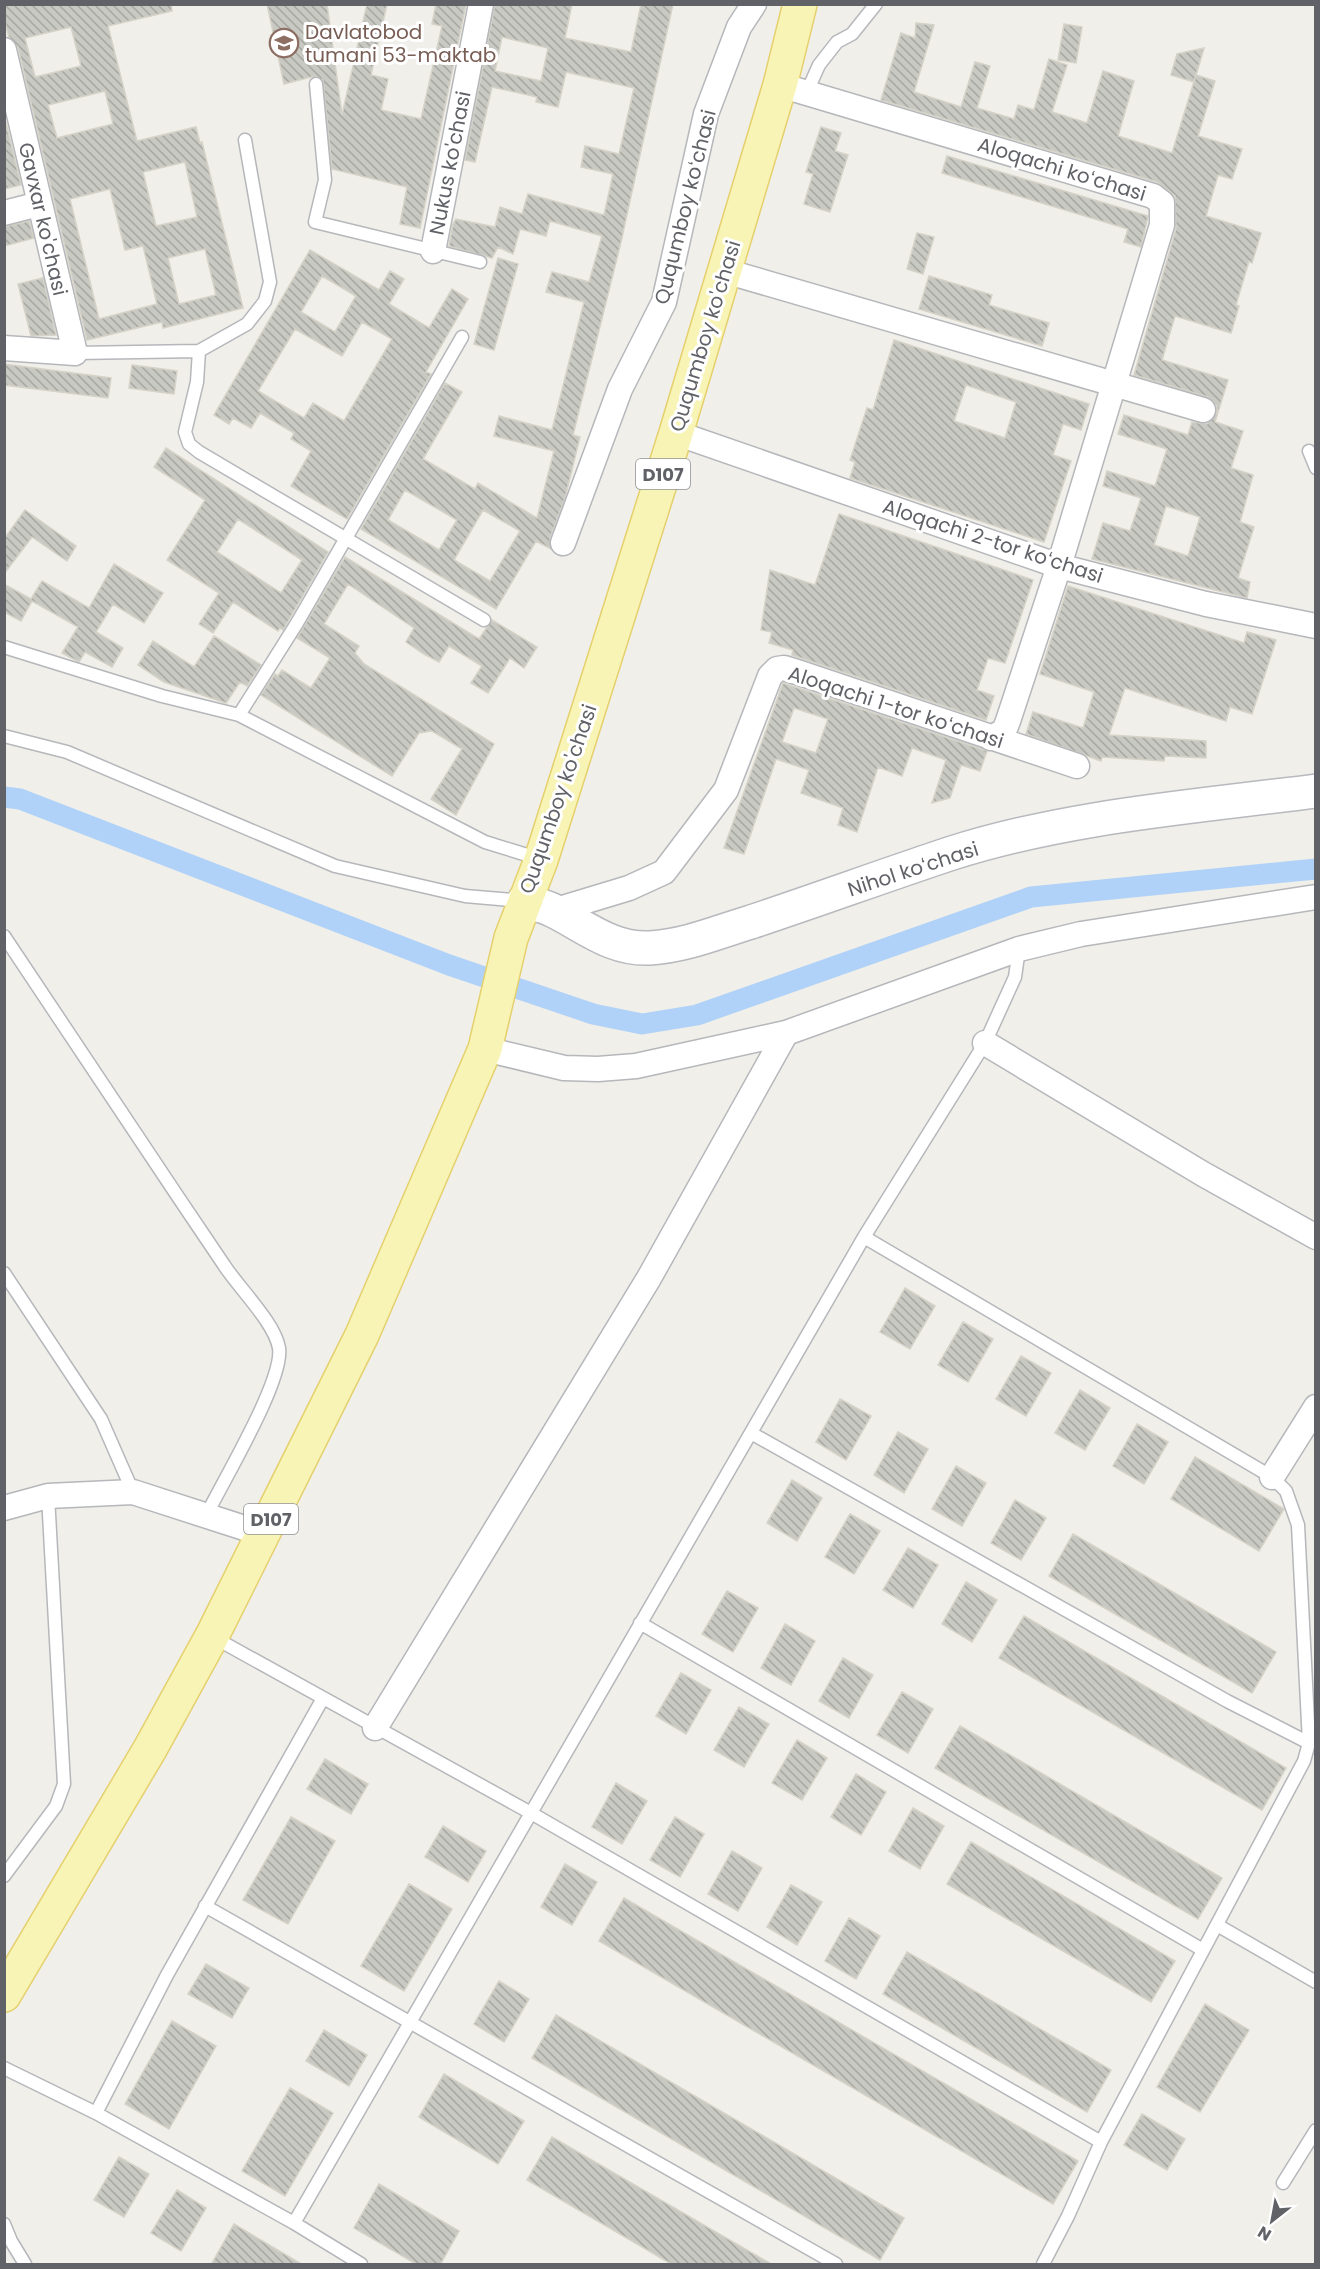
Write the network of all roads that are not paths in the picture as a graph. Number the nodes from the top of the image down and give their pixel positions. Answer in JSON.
{"nodes":[{"id":1,"x":482,"y":4,"type":"edge"},
{"id":2,"x":754,"y":4,"type":"edge"},
{"id":3,"x":800,"y":4,"type":"edge"},
{"id":4,"x":876,"y":4,"type":"edge"},
{"id":5,"x":4,"y":50,"type":"edge"},
{"id":6,"x":316,"y":84,"type":"dead end"},
{"id":7,"x":793,"y":89,"type":"junction"},
{"id":8,"x":245,"y":140,"type":"dead end"},
{"id":9,"x":39,"y":204,"type":"junction"},
{"id":10,"x":4,"y":213,"type":"edge"},
{"id":11,"x":433,"y":251,"type":"junction"},
{"id":12,"x":480,"y":262,"type":"dead end"},
{"id":13,"x":725,"y":271,"type":"junction"},
{"id":14,"x":462,"y":337,"type":"dead end"},
{"id":15,"x":4,"y":348,"type":"edge"},
{"id":16,"x":199,"y":351,"type":"junction"},
{"id":17,"x":75,"y":353,"type":"junction"},
{"id":18,"x":1113,"y":384,"type":"junction"},
{"id":19,"x":1203,"y":410,"type":"dead end"},
{"id":20,"x":676,"y":433,"type":"junction"},
{"id":21,"x":1309,"y":451,"type":"dead end"},
{"id":22,"x":1316,"y":468,"type":"edge"},
{"id":23,"x":345,"y":537,"type":"junction"},
{"id":24,"x":563,"y":543,"type":"dead end"},
{"id":25,"x":1059,"y":566,"type":"junction"},
{"id":26,"x":484,"y":620,"type":"dead end"},
{"id":27,"x":1316,"y":626,"type":"edge"},
{"id":28,"x":4,"y":646,"type":"edge"},
{"id":29,"x":239,"y":715,"type":"junction"},
{"id":30,"x":4,"y":736,"type":"edge"},
{"id":31,"x":991,"y":738,"type":"junction"},
{"id":32,"x":1077,"y":766,"type":"dead end"},
{"id":33,"x":1316,"y":791,"type":"edge"},
{"id":34,"x":541,"y":860,"type":"junction"},
{"id":35,"x":1316,"y":897,"type":"edge"},
{"id":36,"x":539,"y":906,"type":"junction"},
{"id":37,"x":4,"y":936,"type":"edge"},
{"id":38,"x":1019,"y":949,"type":"junction"},
{"id":39,"x":786,"y":1033,"type":"junction"},
{"id":40,"x":489,"y":1035,"type":"junction"},
{"id":41,"x":985,"y":1043,"type":"junction"},
{"id":42,"x":864,"y":1237,"type":"junction"},
{"id":43,"x":1316,"y":1237,"type":"edge"},
{"id":44,"x":4,"y":1273,"type":"edge"},
{"id":45,"x":1316,"y":1407,"type":"edge"},
{"id":46,"x":751,"y":1433,"type":"junction"},
{"id":47,"x":1272,"y":1477,"type":"junction"},
{"id":48,"x":134,"y":1492,"type":"junction"},
{"id":49,"x":48,"y":1496,"type":"junction"},
{"id":50,"x":4,"y":1508,"type":"edge"},
{"id":51,"x":207,"y":1514,"type":"junction"},
{"id":52,"x":263,"y":1534,"type":"junction"},
{"id":53,"x":640,"y":1623,"type":"junction"},
{"id":54,"x":212,"y":1636,"type":"junction"},
{"id":55,"x":322,"y":1700,"type":"junction"},
{"id":56,"x":375,"y":1728,"type":"junction"},
{"id":57,"x":1309,"y":1743,"type":"junction"},
{"id":58,"x":531,"y":1813,"type":"junction"},
{"id":59,"x":4,"y":1876,"type":"edge"},
{"id":60,"x":205,"y":1905,"type":"junction"},
{"id":61,"x":1217,"y":1925,"type":"junction"},
{"id":62,"x":1203,"y":1950,"type":"junction"},
{"id":63,"x":1316,"y":1982,"type":"edge"},
{"id":64,"x":4,"y":1995,"type":"edge"},
{"id":65,"x":411,"y":2020,"type":"junction"},
{"id":66,"x":4,"y":2068,"type":"edge"},
{"id":67,"x":96,"y":2113,"type":"junction"},
{"id":68,"x":1316,"y":2130,"type":"edge"},
{"id":69,"x":1101,"y":2142,"type":"junction"},
{"id":70,"x":1283,"y":2183,"type":"dead end"},
{"id":71,"x":294,"y":2223,"type":"junction"},
{"id":72,"x":4,"y":2224,"type":"edge"},
{"id":73,"x":25,"y":2265,"type":"edge"},
{"id":74,"x":361,"y":2265,"type":"edge"},
{"id":75,"x":836,"y":2265,"type":"edge"},
{"id":76,"x":1043,"y":2265,"type":"edge"}],
"edges":[{"from":1,"to":11,"type":"street","name":"Nukus ko'chasi"},
{"from":2,"to":24,"type":"street","name":"Ququmboy koʻchasi"},
{"from":3,"to":7,"type":"main road","name":"Ququmboy ko'chasi","number":"D107"},
{"from":4,"to":7,"type":"lane"},
{"from":5,"to":9,"type":"street","name":"Gavxar ko'chasi"},
{"from":6,"to":11,"type":"lane"},
{"from":7,"to":13,"type":"main road","name":"Ququmboy ko'chasi","number":"D107"},
{"from":7,"to":18,"type":"street","name":"Aloqachi koʻchasi"},
{"from":8,"to":16,"type":"lane"},
{"from":9,"to":10,"type":"street"},
{"from":9,"to":17,"type":"street","name":"Gavxar ko'chasi"},
{"from":11,"to":12,"type":"lane"},
{"from":13,"to":18,"type":"street"},
{"from":13,"to":20,"type":"main road","name":"Ququmboy ko'chasi","number":"D107"},
{"from":14,"to":23,"type":"lane"},
{"from":15,"to":17,"type":"street"},
{"from":16,"to":17,"type":"lane"},
{"from":16,"to":23,"type":"lane"},
{"from":18,"to":19,"type":"street"},
{"from":18,"to":25,"type":"street","name":"Aloqachi koʻchasi"},
{"from":20,"to":25,"type":"street","name":"Aloqachi 2-tor koʻchasi"},
{"from":20,"to":34,"type":"main road","name":"Ququmboy ko'chasi","number":"D107"},
{"from":21,"to":22,"type":"lane"},
{"from":23,"to":26,"type":"lane"},
{"from":23,"to":29,"type":"lane"},
{"from":25,"to":27,"type":"street","name":"Aloqachi 2-tor koʻchasi"},
{"from":25,"to":31,"type":"street","name":"Aloqachi koʻchasi"},
{"from":28,"to":29,"type":"lane"},
{"from":29,"to":34,"type":"lane"},
{"from":30,"to":36,"type":"lane"},
{"from":31,"to":32,"type":"street","name":"Aloqachi 1-tor koʻchasi"},
{"from":31,"to":36,"type":"street","name":"Aloqachi 1-tor koʻchasi"},
{"from":33,"to":36,"type":"main road","name":"Nihol koʻchasi"},
{"from":34,"to":36,"type":"main road","name":"Ququmboy ko'chasi","number":"D107"},
{"from":35,"to":38,"type":"street"},
{"from":36,"to":40,"type":"main road","name":"Ququmboy ko'chasi","number":"D107"},
{"from":37,"to":51,"type":"lane"},
{"from":38,"to":39,"type":"street"},
{"from":38,"to":41,"type":"lane"},
{"from":39,"to":40,"type":"street"},
{"from":39,"to":56,"type":"street"},
{"from":40,"to":52,"type":"main road","number":"D107"},
{"from":41,"to":42,"type":"lane"},
{"from":41,"to":43,"type":"street"},
{"from":42,"to":46,"type":"lane"},
{"from":42,"to":47,"type":"lane"},
{"from":44,"to":48,"type":"lane"},
{"from":45,"to":47,"type":"street"},
{"from":46,"to":53,"type":"lane"},
{"from":46,"to":57,"type":"lane"},
{"from":47,"to":57,"type":"lane"},
{"from":48,"to":49,"type":"street"},
{"from":48,"to":51,"type":"street"},
{"from":49,"to":50,"type":"street"},
{"from":49,"to":59,"type":"lane"},
{"from":51,"to":52,"type":"street"},
{"from":52,"to":54,"type":"main road","number":"D107"},
{"from":53,"to":58,"type":"lane"},
{"from":53,"to":62,"type":"lane"},
{"from":54,"to":55,"type":"lane"},
{"from":54,"to":64,"type":"main road","number":"D107"},
{"from":55,"to":56,"type":"lane"},
{"from":55,"to":60,"type":"lane"},
{"from":56,"to":58,"type":"lane"},
{"from":57,"to":61,"type":"lane"},
{"from":58,"to":65,"type":"lane"},
{"from":58,"to":69,"type":"lane"},
{"from":60,"to":65,"type":"lane"},
{"from":60,"to":67,"type":"lane"},
{"from":61,"to":62,"type":"lane"},
{"from":61,"to":63,"type":"lane"},
{"from":62,"to":69,"type":"lane"},
{"from":65,"to":71,"type":"lane"},
{"from":65,"to":75,"type":"lane"},
{"from":66,"to":67,"type":"lane"},
{"from":67,"to":71,"type":"lane"},
{"from":68,"to":70,"type":"lane"},
{"from":69,"to":76,"type":"lane"},
{"from":71,"to":74,"type":"lane"},
{"from":72,"to":73,"type":"lane"}]}
